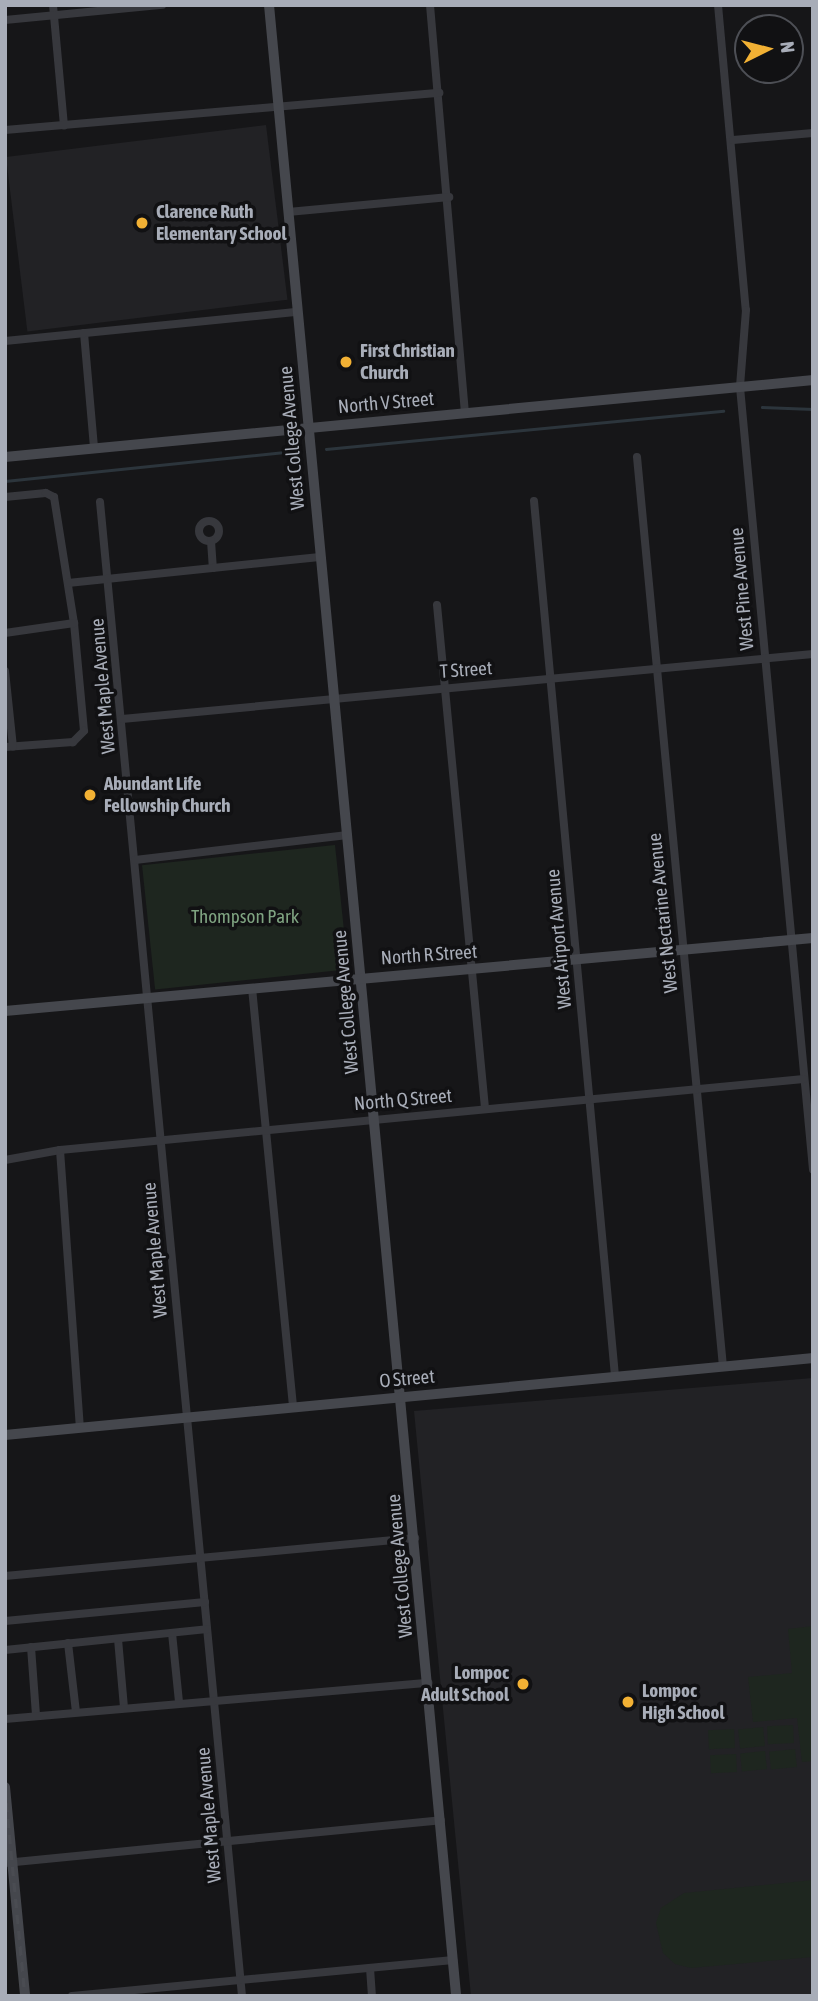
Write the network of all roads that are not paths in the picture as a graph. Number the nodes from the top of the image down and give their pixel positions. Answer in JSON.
{"nodes":[{"id":1,"x":53,"y":5,"type":"edge"},
{"id":2,"x":162,"y":5,"type":"edge"},
{"id":3,"x":269,"y":5,"type":"edge"},
{"id":4,"x":430,"y":5,"type":"edge"},
{"id":5,"x":718,"y":5,"type":"edge"},
{"id":6,"x":54,"y":15,"type":"junction"},
{"id":7,"x":5,"y":20,"type":"edge"},
{"id":8,"x":439,"y":93,"type":"junction"},
{"id":9,"x":279,"y":107,"type":"junction"},
{"id":10,"x":64,"y":125,"type":"junction"},
{"id":11,"x":5,"y":130,"type":"edge"},
{"id":12,"x":813,"y":133,"type":"edge"},
{"id":13,"x":733,"y":141,"type":"junction"},
{"id":14,"x":449,"y":197,"type":"junction"},
{"id":15,"x":288,"y":212,"type":"junction"},
{"id":16,"x":298,"y":312,"type":"junction"},
{"id":17,"x":84,"y":333,"type":"junction"},
{"id":18,"x":5,"y":341,"type":"edge"},
{"id":19,"x":813,"y":380,"type":"edge"},
{"id":20,"x":740,"y":387,"type":"junction"},
{"id":21,"x":465,"y":413,"type":"junction"},
{"id":22,"x":308,"y":428,"type":"junction"},
{"id":23,"x":94,"y":448,"type":"junction"},
{"id":24,"x":5,"y":457,"type":"edge"},
{"id":25,"x":637,"y":457,"type":"dead end"},
{"id":26,"x":5,"y":497,"type":"edge"},
{"id":27,"x":534,"y":501,"type":"dead end"},
{"id":28,"x":100,"y":502,"type":"dead end"},
{"id":29,"x":211,"y":541,"type":"dead end"},
{"id":30,"x":320,"y":557,"type":"junction"},
{"id":31,"x":213,"y":568,"type":"junction"},
{"id":32,"x":109,"y":578,"type":"junction"},
{"id":33,"x":68,"y":583,"type":"junction"},
{"id":34,"x":437,"y":606,"type":"dead end"},
{"id":35,"x":74,"y":623,"type":"junction"},
{"id":36,"x":5,"y":633,"type":"edge"},
{"id":37,"x":813,"y":653,"type":"edge"},
{"id":38,"x":764,"y":659,"type":"junction"},
{"id":39,"x":655,"y":669,"type":"junction"},
{"id":40,"x":5,"y":671,"type":"edge"},
{"id":41,"x":550,"y":679,"type":"junction"},
{"id":42,"x":445,"y":687,"type":"junction"},
{"id":43,"x":334,"y":696,"type":"junction"},
{"id":44,"x":122,"y":719,"type":"junction"},
{"id":45,"x":9,"y":747,"type":"edge"},
{"id":46,"x":348,"y":835,"type":"junction"},
{"id":47,"x":135,"y":860,"type":"junction"},
{"id":48,"x":813,"y":938,"type":"edge"},
{"id":49,"x":791,"y":940,"type":"junction"},
{"id":50,"x":683,"y":950,"type":"junction"},
{"id":51,"x":577,"y":960,"type":"junction"},
{"id":52,"x":473,"y":971,"type":"junction"},
{"id":53,"x":361,"y":977,"type":"junction"},
{"id":54,"x":252,"y":988,"type":"junction"},
{"id":55,"x":146,"y":996,"type":"junction"},
{"id":56,"x":5,"y":1011,"type":"edge"},
{"id":57,"x":804,"y":1079,"type":"junction"},
{"id":58,"x":696,"y":1089,"type":"junction"},
{"id":59,"x":589,"y":1099,"type":"junction"},
{"id":60,"x":485,"y":1108,"type":"junction"},
{"id":61,"x":374,"y":1118,"type":"junction"},
{"id":62,"x":266,"y":1129,"type":"junction"},
{"id":63,"x":160,"y":1140,"type":"junction"},
{"id":64,"x":60,"y":1150,"type":"junction"},
{"id":65,"x":5,"y":1160,"type":"edge"},
{"id":66,"x":813,"y":1170,"type":"edge"},
{"id":67,"x":813,"y":1358,"type":"edge"},
{"id":68,"x":723,"y":1367,"type":"junction"},
{"id":69,"x":615,"y":1375,"type":"junction"},
{"id":70,"x":401,"y":1398,"type":"junction"},
{"id":71,"x":293,"y":1407,"type":"junction"},
{"id":72,"x":187,"y":1418,"type":"junction"},
{"id":73,"x":80,"y":1427,"type":"junction"},
{"id":74,"x":5,"y":1435,"type":"edge"},
{"id":75,"x":415,"y":1538,"type":"junction"},
{"id":76,"x":200,"y":1558,"type":"junction"},
{"id":77,"x":5,"y":1576,"type":"edge"},
{"id":78,"x":205,"y":1602,"type":"junction"},
{"id":79,"x":5,"y":1621,"type":"edge"},
{"id":80,"x":207,"y":1629,"type":"junction"},
{"id":81,"x":172,"y":1633,"type":"junction"},
{"id":82,"x":118,"y":1639,"type":"junction"},
{"id":83,"x":68,"y":1643,"type":"junction"},
{"id":84,"x":31,"y":1647,"type":"junction"},
{"id":85,"x":5,"y":1650,"type":"edge"},
{"id":86,"x":428,"y":1683,"type":"junction"},
{"id":87,"x":214,"y":1699,"type":"junction"},
{"id":88,"x":179,"y":1702,"type":"junction"},
{"id":89,"x":124,"y":1707,"type":"junction"},
{"id":90,"x":76,"y":1712,"type":"junction"},
{"id":91,"x":36,"y":1715,"type":"junction"},
{"id":92,"x":5,"y":1719,"type":"edge"},
{"id":93,"x":5,"y":1787,"type":"edge"},
{"id":94,"x":440,"y":1820,"type":"junction"},
{"id":95,"x":228,"y":1839,"type":"junction"},
{"id":96,"x":8,"y":1862,"type":"edge"},
{"id":97,"x":453,"y":1960,"type":"junction"},
{"id":98,"x":370,"y":1968,"type":"junction"},
{"id":99,"x":240,"y":1979,"type":"junction"},
{"id":100,"x":24,"y":1996,"type":"edge"},
{"id":101,"x":72,"y":1996,"type":"edge"},
{"id":102,"x":242,"y":1996,"type":"edge"},
{"id":103,"x":372,"y":1996,"type":"edge"},
{"id":104,"x":456,"y":1996,"type":"edge"}],
"edges":[{"from":1,"to":6,"type":"street"},
{"from":2,"to":6,"type":"street"},
{"from":3,"to":9,"type":"street","name":"West College Avenue"},
{"from":4,"to":8,"type":"street"},
{"from":5,"to":13,"type":"street","name":"West Pine Avenue"},
{"from":6,"to":7,"type":"street"},
{"from":6,"to":10,"type":"street"},
{"from":8,"to":9,"type":"street"},
{"from":8,"to":14,"type":"street"},
{"from":9,"to":10,"type":"street"},
{"from":9,"to":15,"type":"street","name":"West College Avenue"},
{"from":10,"to":11,"type":"street"},
{"from":12,"to":13,"type":"street"},
{"from":13,"to":20,"type":"street","name":"West Pine Avenue"},
{"from":14,"to":15,"type":"street"},
{"from":14,"to":21,"type":"street"},
{"from":15,"to":16,"type":"street","name":"West College Avenue"},
{"from":16,"to":17,"type":"street"},
{"from":16,"to":22,"type":"street","name":"West College Avenue"},
{"from":17,"to":18,"type":"street"},
{"from":17,"to":23,"type":"street"},
{"from":19,"to":20,"type":"street","name":"North V Street"},
{"from":20,"to":21,"type":"street","name":"North V Street"},
{"from":20,"to":38,"type":"street","name":"West Pine Avenue"},
{"from":21,"to":22,"type":"street","name":"North V Street"},
{"from":22,"to":23,"type":"street","name":"North V Street"},
{"from":22,"to":30,"type":"street","name":"West College Avenue"},
{"from":23,"to":24,"type":"street","name":"North V Street"},
{"from":25,"to":39,"type":"street","name":"West Nectarine Avenue"},
{"from":26,"to":33,"type":"street"},
{"from":27,"to":41,"type":"street","name":"West Airport Avenue"},
{"from":28,"to":32,"type":"street","name":"West Maple Avenue"},
{"from":29,"to":31,"type":"street"},
{"from":30,"to":31,"type":"street"},
{"from":30,"to":43,"type":"street","name":"West College Avenue"},
{"from":31,"to":32,"type":"street"},
{"from":32,"to":33,"type":"street"},
{"from":32,"to":44,"type":"street","name":"West Maple Avenue"},
{"from":33,"to":35,"type":"street"},
{"from":34,"to":42,"type":"street"},
{"from":35,"to":36,"type":"street"},
{"from":35,"to":45,"type":"street"},
{"from":37,"to":38,"type":"street","name":"T Street"},
{"from":38,"to":39,"type":"street","name":"T Street"},
{"from":38,"to":49,"type":"street","name":"West Pine Avenue"},
{"from":39,"to":41,"type":"street","name":"T Street"},
{"from":39,"to":50,"type":"street","name":"West Nectarine Avenue"},
{"from":40,"to":45,"type":"street"},
{"from":41,"to":42,"type":"street","name":"T Street"},
{"from":41,"to":51,"type":"street","name":"West Airport Avenue"},
{"from":42,"to":43,"type":"street","name":"T Street"},
{"from":42,"to":52,"type":"street"},
{"from":43,"to":44,"type":"street","name":"T Street"},
{"from":43,"to":46,"type":"street","name":"West College Avenue"},
{"from":44,"to":47,"type":"street","name":"West Maple Avenue"},
{"from":46,"to":47,"type":"street"},
{"from":46,"to":53,"type":"street","name":"West College Avenue"},
{"from":47,"to":55,"type":"street","name":"West Maple Avenue"},
{"from":48,"to":49,"type":"street","name":"North R Street"},
{"from":49,"to":50,"type":"street","name":"North R Street"},
{"from":49,"to":57,"type":"street","name":"West Pine Avenue"},
{"from":50,"to":51,"type":"street","name":"North R Street"},
{"from":50,"to":58,"type":"street","name":"West Nectarine Avenue"},
{"from":51,"to":52,"type":"street","name":"North R Street"},
{"from":51,"to":59,"type":"street","name":"West Airport Avenue"},
{"from":52,"to":53,"type":"street","name":"North R Street"},
{"from":52,"to":60,"type":"street"},
{"from":53,"to":54,"type":"street","name":"North R Street"},
{"from":53,"to":61,"type":"street","name":"West College Avenue"},
{"from":54,"to":55,"type":"street","name":"North R Street"},
{"from":54,"to":62,"type":"street"},
{"from":55,"to":56,"type":"street","name":"North R Street"},
{"from":55,"to":63,"type":"street","name":"West Maple Avenue"},
{"from":57,"to":58,"type":"street","name":"North Q Street"},
{"from":57,"to":66,"type":"street","name":"West Pine Avenue"},
{"from":58,"to":59,"type":"street","name":"North Q Street"},
{"from":58,"to":68,"type":"street","name":"West Nectarine Avenue"},
{"from":59,"to":60,"type":"street","name":"North Q Street"},
{"from":59,"to":69,"type":"street","name":"West Airport Avenue"},
{"from":60,"to":61,"type":"street","name":"North Q Street"},
{"from":61,"to":62,"type":"street","name":"North Q Street"},
{"from":61,"to":70,"type":"street","name":"West College Avenue"},
{"from":62,"to":63,"type":"street","name":"North Q Street"},
{"from":62,"to":71,"type":"street"},
{"from":63,"to":64,"type":"street","name":"North Q Street"},
{"from":63,"to":72,"type":"street","name":"West Maple Avenue"},
{"from":64,"to":65,"type":"street","name":"North Q Street"},
{"from":64,"to":73,"type":"street"},
{"from":67,"to":68,"type":"street","name":"O Street"},
{"from":68,"to":69,"type":"street","name":"O Street"},
{"from":69,"to":70,"type":"street","name":"O Street"},
{"from":70,"to":71,"type":"street","name":"O Street"},
{"from":70,"to":75,"type":"street","name":"West College Avenue"},
{"from":71,"to":72,"type":"street","name":"O Street"},
{"from":72,"to":73,"type":"street","name":"O Street"},
{"from":72,"to":76,"type":"street","name":"West Maple Avenue"},
{"from":73,"to":74,"type":"street","name":"O Street"},
{"from":75,"to":76,"type":"street"},
{"from":75,"to":86,"type":"street","name":"West College Avenue"},
{"from":76,"to":77,"type":"street"},
{"from":76,"to":78,"type":"street","name":"West Maple Avenue"},
{"from":78,"to":79,"type":"street"},
{"from":78,"to":80,"type":"street","name":"West Maple Avenue"},
{"from":80,"to":81,"type":"street"},
{"from":80,"to":87,"type":"street","name":"West Maple Avenue"},
{"from":81,"to":82,"type":"street"},
{"from":81,"to":88,"type":"street"},
{"from":82,"to":83,"type":"street"},
{"from":82,"to":89,"type":"street"},
{"from":83,"to":84,"type":"street"},
{"from":83,"to":90,"type":"street"},
{"from":84,"to":85,"type":"street"},
{"from":84,"to":91,"type":"street"},
{"from":86,"to":87,"type":"street"},
{"from":86,"to":94,"type":"street","name":"West College Avenue"},
{"from":87,"to":88,"type":"street"},
{"from":87,"to":95,"type":"street","name":"West Maple Avenue"},
{"from":88,"to":89,"type":"street"},
{"from":89,"to":90,"type":"street"},
{"from":90,"to":91,"type":"street"},
{"from":91,"to":92,"type":"street"},
{"from":93,"to":96,"type":"street"},
{"from":94,"to":95,"type":"street"},
{"from":94,"to":97,"type":"street","name":"West College Avenue"},
{"from":95,"to":96,"type":"street"},
{"from":95,"to":99,"type":"street","name":"West Maple Avenue"},
{"from":96,"to":100,"type":"street"},
{"from":97,"to":98,"type":"street"},
{"from":97,"to":104,"type":"street","name":"West College Avenue"},
{"from":98,"to":99,"type":"street"},
{"from":98,"to":103,"type":"street"},
{"from":99,"to":101,"type":"street"},
{"from":99,"to":102,"type":"street","name":"West Maple Avenue"}]}
